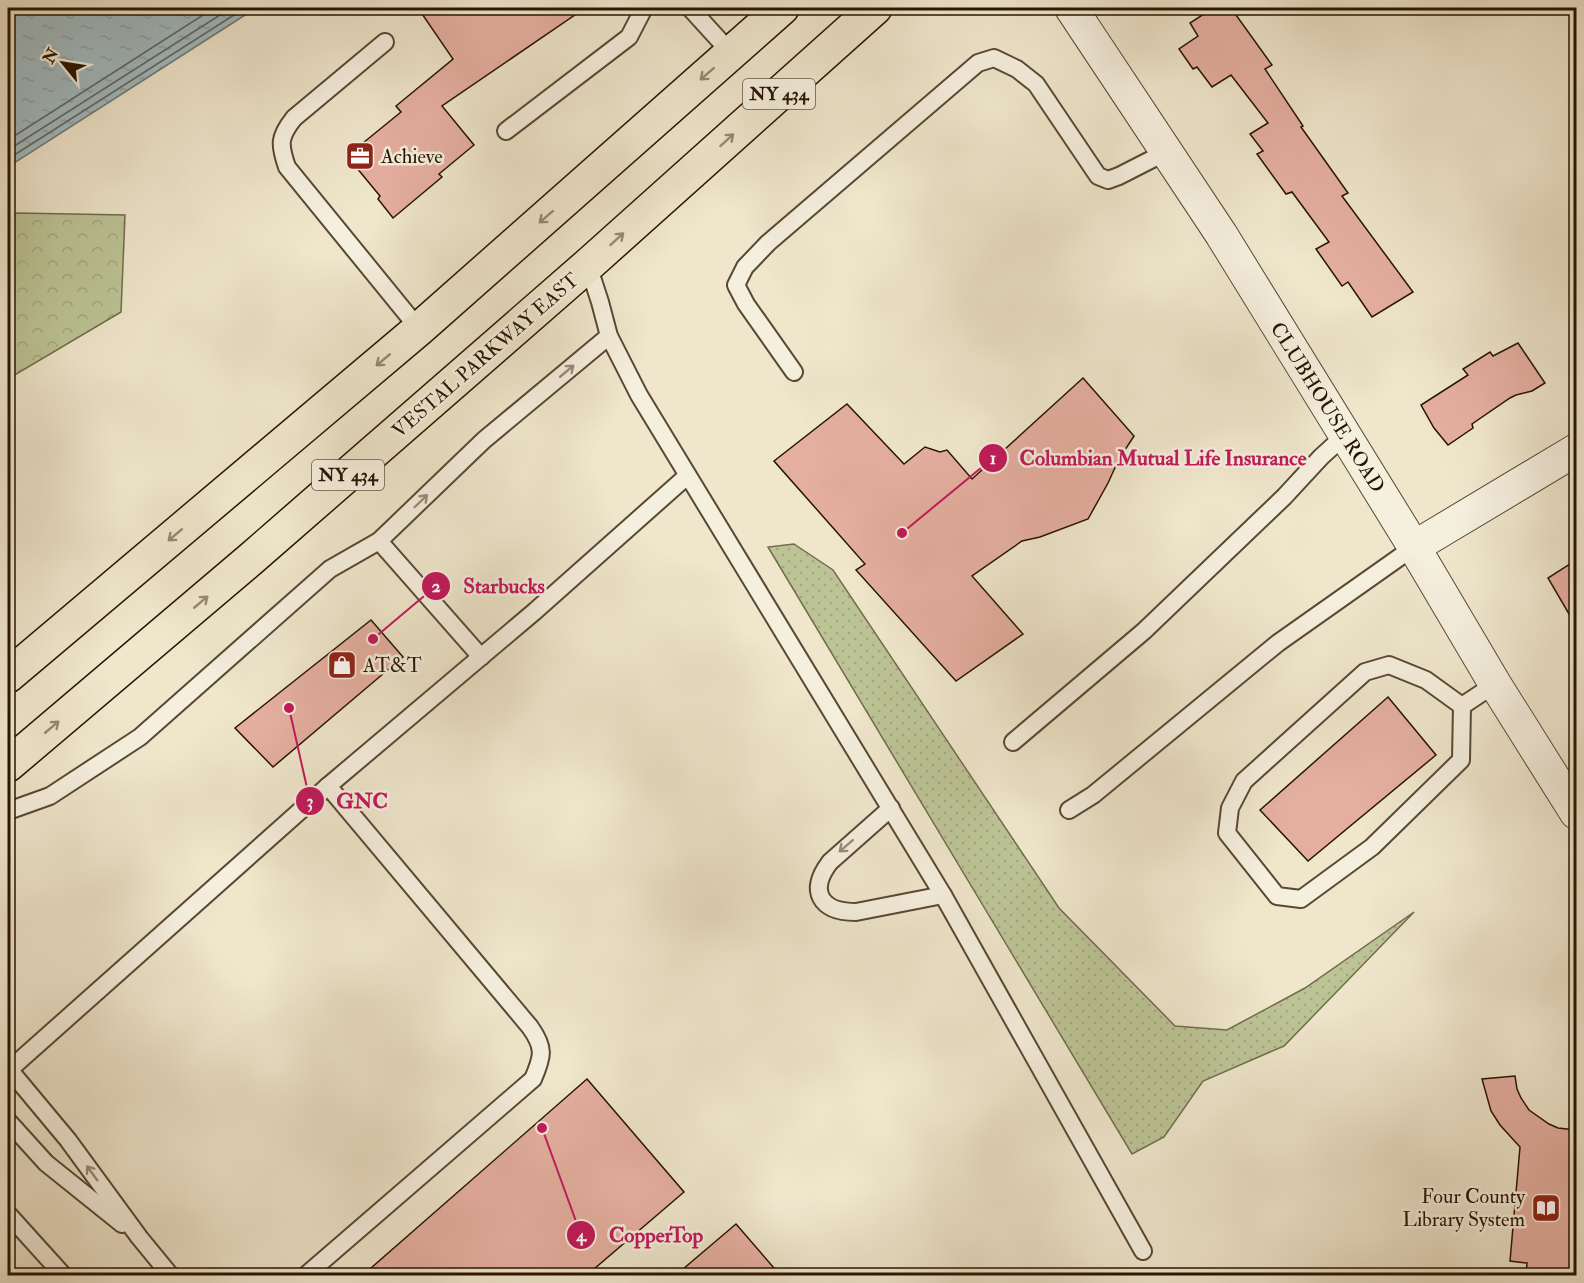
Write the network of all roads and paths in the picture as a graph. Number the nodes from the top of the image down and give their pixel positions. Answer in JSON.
{"nodes":[{"id":1,"x":644,"y":8,"type":"edge"},
{"id":2,"x":690,"y":8,"type":"edge"},
{"id":3,"x":782,"y":8,"type":"edge"},
{"id":4,"x":875,"y":8,"type":"edge"},
{"id":5,"x":1071,"y":8,"type":"edge"},
{"id":6,"x":385,"y":42,"type":"dead end"},
{"id":7,"x":731,"y":53,"type":"junction"},
{"id":8,"x":506,"y":131,"type":"dead end"},
{"id":9,"x":1166,"y":152,"type":"junction"},
{"id":10,"x":588,"y":265,"type":"junction"},
{"id":11,"x":419,"y":329,"type":"junction"},
{"id":12,"x":609,"y":336,"type":"junction"},
{"id":13,"x":794,"y":372,"type":"dead end"},
{"id":14,"x":1346,"y":435,"type":"junction"},
{"id":15,"x":1576,"y":450,"type":"edge"},
{"id":16,"x":687,"y":476,"type":"junction"},
{"id":17,"x":380,"y":542,"type":"junction"},
{"id":18,"x":1414,"y":547,"type":"junction"},
{"id":19,"x":481,"y":657,"type":"junction"},
{"id":20,"x":8,"y":676,"type":"edge"},
{"id":21,"x":1495,"y":684,"type":"junction"},
{"id":22,"x":1462,"y":706,"type":"junction"},
{"id":23,"x":1013,"y":742,"type":"dead end"},
{"id":24,"x":8,"y":765,"type":"edge"},
{"id":25,"x":328,"y":786,"type":"junction"},
{"id":26,"x":891,"y":808,"type":"junction"},
{"id":27,"x":8,"y":810,"type":"edge"},
{"id":28,"x":1069,"y":810,"type":"dead end"},
{"id":29,"x":1576,"y":813,"type":"edge"},
{"id":30,"x":943,"y":895,"type":"junction"},
{"id":31,"x":8,"y":1069,"type":"edge"},
{"id":32,"x":8,"y":1120,"type":"edge"},
{"id":33,"x":8,"y":1214,"type":"edge"},
{"id":34,"x":139,"y":1237,"type":"junction"},
{"id":35,"x":1143,"y":1251,"type":"dead end"},
{"id":36,"x":64,"y":1275,"type":"edge"},
{"id":37,"x":171,"y":1275,"type":"edge"},
{"id":38,"x":305,"y":1275,"type":"edge"}],
"edges":[{"from":1,"to":8,"type":"lane"},
{"from":2,"to":7,"type":"lane"},
{"from":3,"to":7,"type":"main road","number":"NY 434"},
{"from":10,"to":4,"type":"main road","name":"VESTAL PARKWAY EAST","number":"NY 434","one_way":true},
{"from":5,"to":9,"type":"street","name":"CLUBHOUSE ROAD"},
{"from":6,"to":11,"type":"lane"},
{"from":7,"to":11,"type":"main road","number":"NY 434","one_way":true},
{"from":9,"to":13,"type":"lane"},
{"from":9,"to":14,"type":"street","name":"CLUBHOUSE ROAD"},
{"from":10,"to":12,"type":"lane"},
{"from":24,"to":10,"type":"main road","name":"VESTAL PARKWAY EAST","number":"NY 434","one_way":true},
{"from":11,"to":20,"type":"main road","number":"NY 434","one_way":true},
{"from":12,"to":16,"type":"lane"},
{"from":17,"to":12,"type":"lane","one_way":true},
{"from":14,"to":18,"type":"street","name":"CLUBHOUSE ROAD"},
{"from":14,"to":23,"type":"lane"},
{"from":15,"to":18,"type":"street"},
{"from":16,"to":19,"type":"lane"},
{"from":16,"to":26,"type":"lane"},
{"from":17,"to":19,"type":"lane"},
{"from":17,"to":27,"type":"lane"},
{"from":18,"to":21,"type":"street","name":"CLUBHOUSE ROAD"},
{"from":18,"to":28,"type":"lane"},
{"from":19,"to":25,"type":"lane"},
{"from":21,"to":22,"type":"lane"},
{"from":21,"to":29,"type":"street","name":"CLUBHOUSE ROAD"},
{"from":22,"to":22,"type":"lane"},
{"from":25,"to":31,"type":"lane"},
{"from":25,"to":38,"type":"lane"},
{"from":26,"to":30,"type":"lane"},
{"from":26,"to":30,"type":"lane","one_way":true},
{"from":30,"to":35,"type":"lane"},
{"from":34,"to":31,"type":"lane","one_way":true},
{"from":32,"to":34,"type":"lane"},
{"from":33,"to":36,"type":"lane"},
{"from":34,"to":37,"type":"lane"}]}
